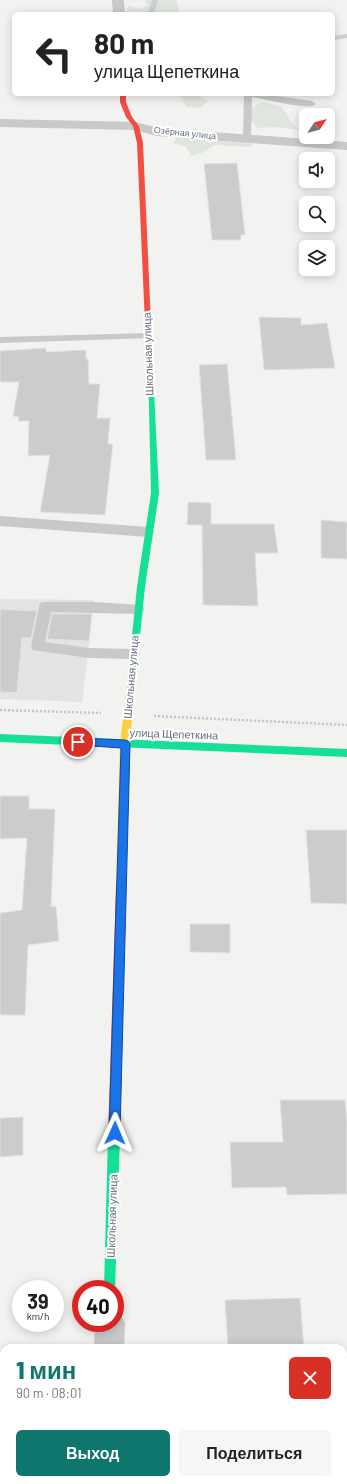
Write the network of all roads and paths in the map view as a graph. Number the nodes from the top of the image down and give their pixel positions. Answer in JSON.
{"nodes":[{"id":1,"x":118,"y":0,"type":"edge"},
{"id":2,"x":119,"y":12,"type":"edge"},
{"id":3,"x":123,"y":96,"type":"edge"},
{"id":4,"x":249,"y":96,"type":"edge"},
{"id":5,"x":258,"y":96,"type":"edge"},
{"id":6,"x":312,"y":104,"type":"dead end"},
{"id":7,"x":0,"y":123,"type":"edge"},
{"id":8,"x":136,"y":126,"type":"junction"},
{"id":9,"x":247,"y":138,"type":"junction"},
{"id":10,"x":347,"y":146,"type":"edge"},
{"id":11,"x":148,"y":336,"type":"junction"},
{"id":12,"x":0,"y":340,"type":"edge"},
{"id":13,"x":0,"y":520,"type":"edge"},
{"id":14,"x":148,"y":532,"type":"junction"},
{"id":15,"x":138,"y":609,"type":"junction"},
{"id":16,"x":133,"y":654,"type":"junction"},
{"id":17,"x":0,"y":710,"type":"edge"},
{"id":18,"x":128,"y":714,"type":"junction"},
{"id":19,"x":347,"y":725,"type":"edge"},
{"id":20,"x":0,"y":738,"type":"edge"},
{"id":21,"x":125,"y":744,"type":"junction"},
{"id":22,"x":347,"y":753,"type":"edge"},
{"id":23,"x":110,"y":1280,"type":"edge"},
{"id":24,"x":110,"y":1332,"type":"edge"},
{"id":25,"x":109,"y":1344,"type":"edge"}],
"edges":[{"from":1,"to":2,"type":"street"},
{"from":3,"to":8,"type":"street","name":"Школьная улица"},
{"from":4,"to":9,"type":"lane"},
{"from":5,"to":6,"type":"lane"},
{"from":7,"to":8,"type":"street","name":"Озёрная улица"},
{"from":8,"to":9,"type":"street","name":"Озёрная улица"},
{"from":8,"to":11,"type":"street","name":"Школьная улица"},
{"from":9,"to":10,"type":"street","name":"Озёрная улица"},
{"from":11,"to":12,"type":"lane"},
{"from":11,"to":14,"type":"street","name":"Школьная улица"},
{"from":13,"to":14,"type":"lane"},
{"from":14,"to":15,"type":"street","name":"Школьная улица"},
{"from":15,"to":16,"type":"street","name":"Школьная улица"},
{"from":15,"to":16,"type":"lane"},
{"from":16,"to":18,"type":"street","name":"Школьная улица"},
{"from":17,"to":18,"type":"path"},
{"from":18,"to":19,"type":"path"},
{"from":18,"to":21,"type":"street","name":"Школьная улица"},
{"from":20,"to":21,"type":"street","name":"улица Щепеткина"},
{"from":21,"to":22,"type":"street","name":"улица Щепеткина"},
{"from":21,"to":23,"type":"street","name":"Школьная улица"},
{"from":24,"to":25,"type":"street"}]}
